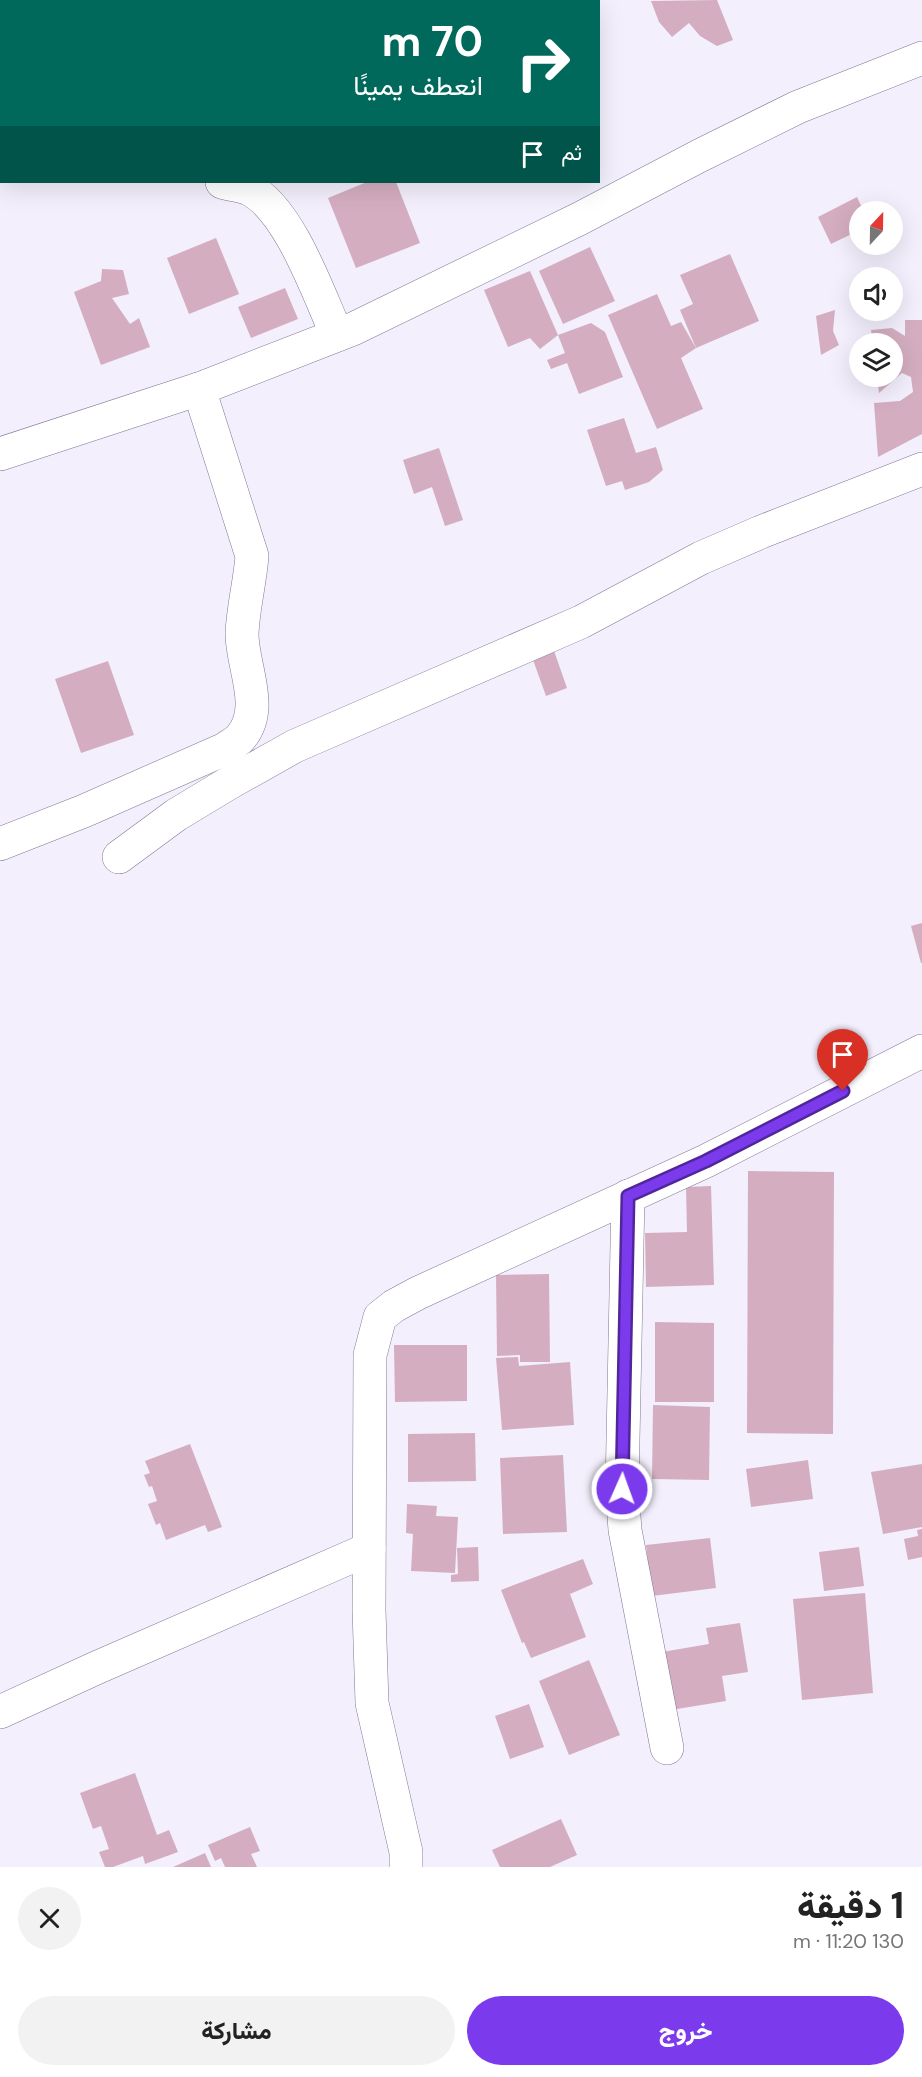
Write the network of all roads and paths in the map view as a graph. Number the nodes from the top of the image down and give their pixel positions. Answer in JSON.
{"nodes":[{"id":1,"x":922,"y":58,"type":"edge"},
{"id":2,"x":226,"y":183,"type":"edge"},
{"id":3,"x":338,"y":335,"type":"junction"},
{"id":4,"x":200,"y":389,"type":"junction"},
{"id":5,"x":0,"y":454,"type":"edge"},
{"id":6,"x":922,"y":469,"type":"edge"},
{"id":7,"x":0,"y":844,"type":"edge"},
{"id":8,"x":119,"y":857,"type":"dead end"},
{"id":9,"x":922,"y":1051,"type":"edge"},
{"id":10,"x":628,"y":1196,"type":"junction"},
{"id":11,"x":369,"y":1549,"type":"junction"},
{"id":12,"x":0,"y":1712,"type":"edge"},
{"id":13,"x":668,"y":1748,"type":"dead end"},
{"id":14,"x":406,"y":1867,"type":"edge"}],
"edges":[{"from":1,"to":3,"type":"street"},
{"from":2,"to":3,"type":"street"},
{"from":3,"to":4,"type":"street"},
{"from":4,"to":5,"type":"street"},
{"from":4,"to":7,"type":"street"},
{"from":6,"to":8,"type":"street"},
{"from":9,"to":10,"type":"street"},
{"from":10,"to":11,"type":"street"},
{"from":10,"to":13,"type":"street"},
{"from":11,"to":12,"type":"street"},
{"from":11,"to":14,"type":"street"}]}
